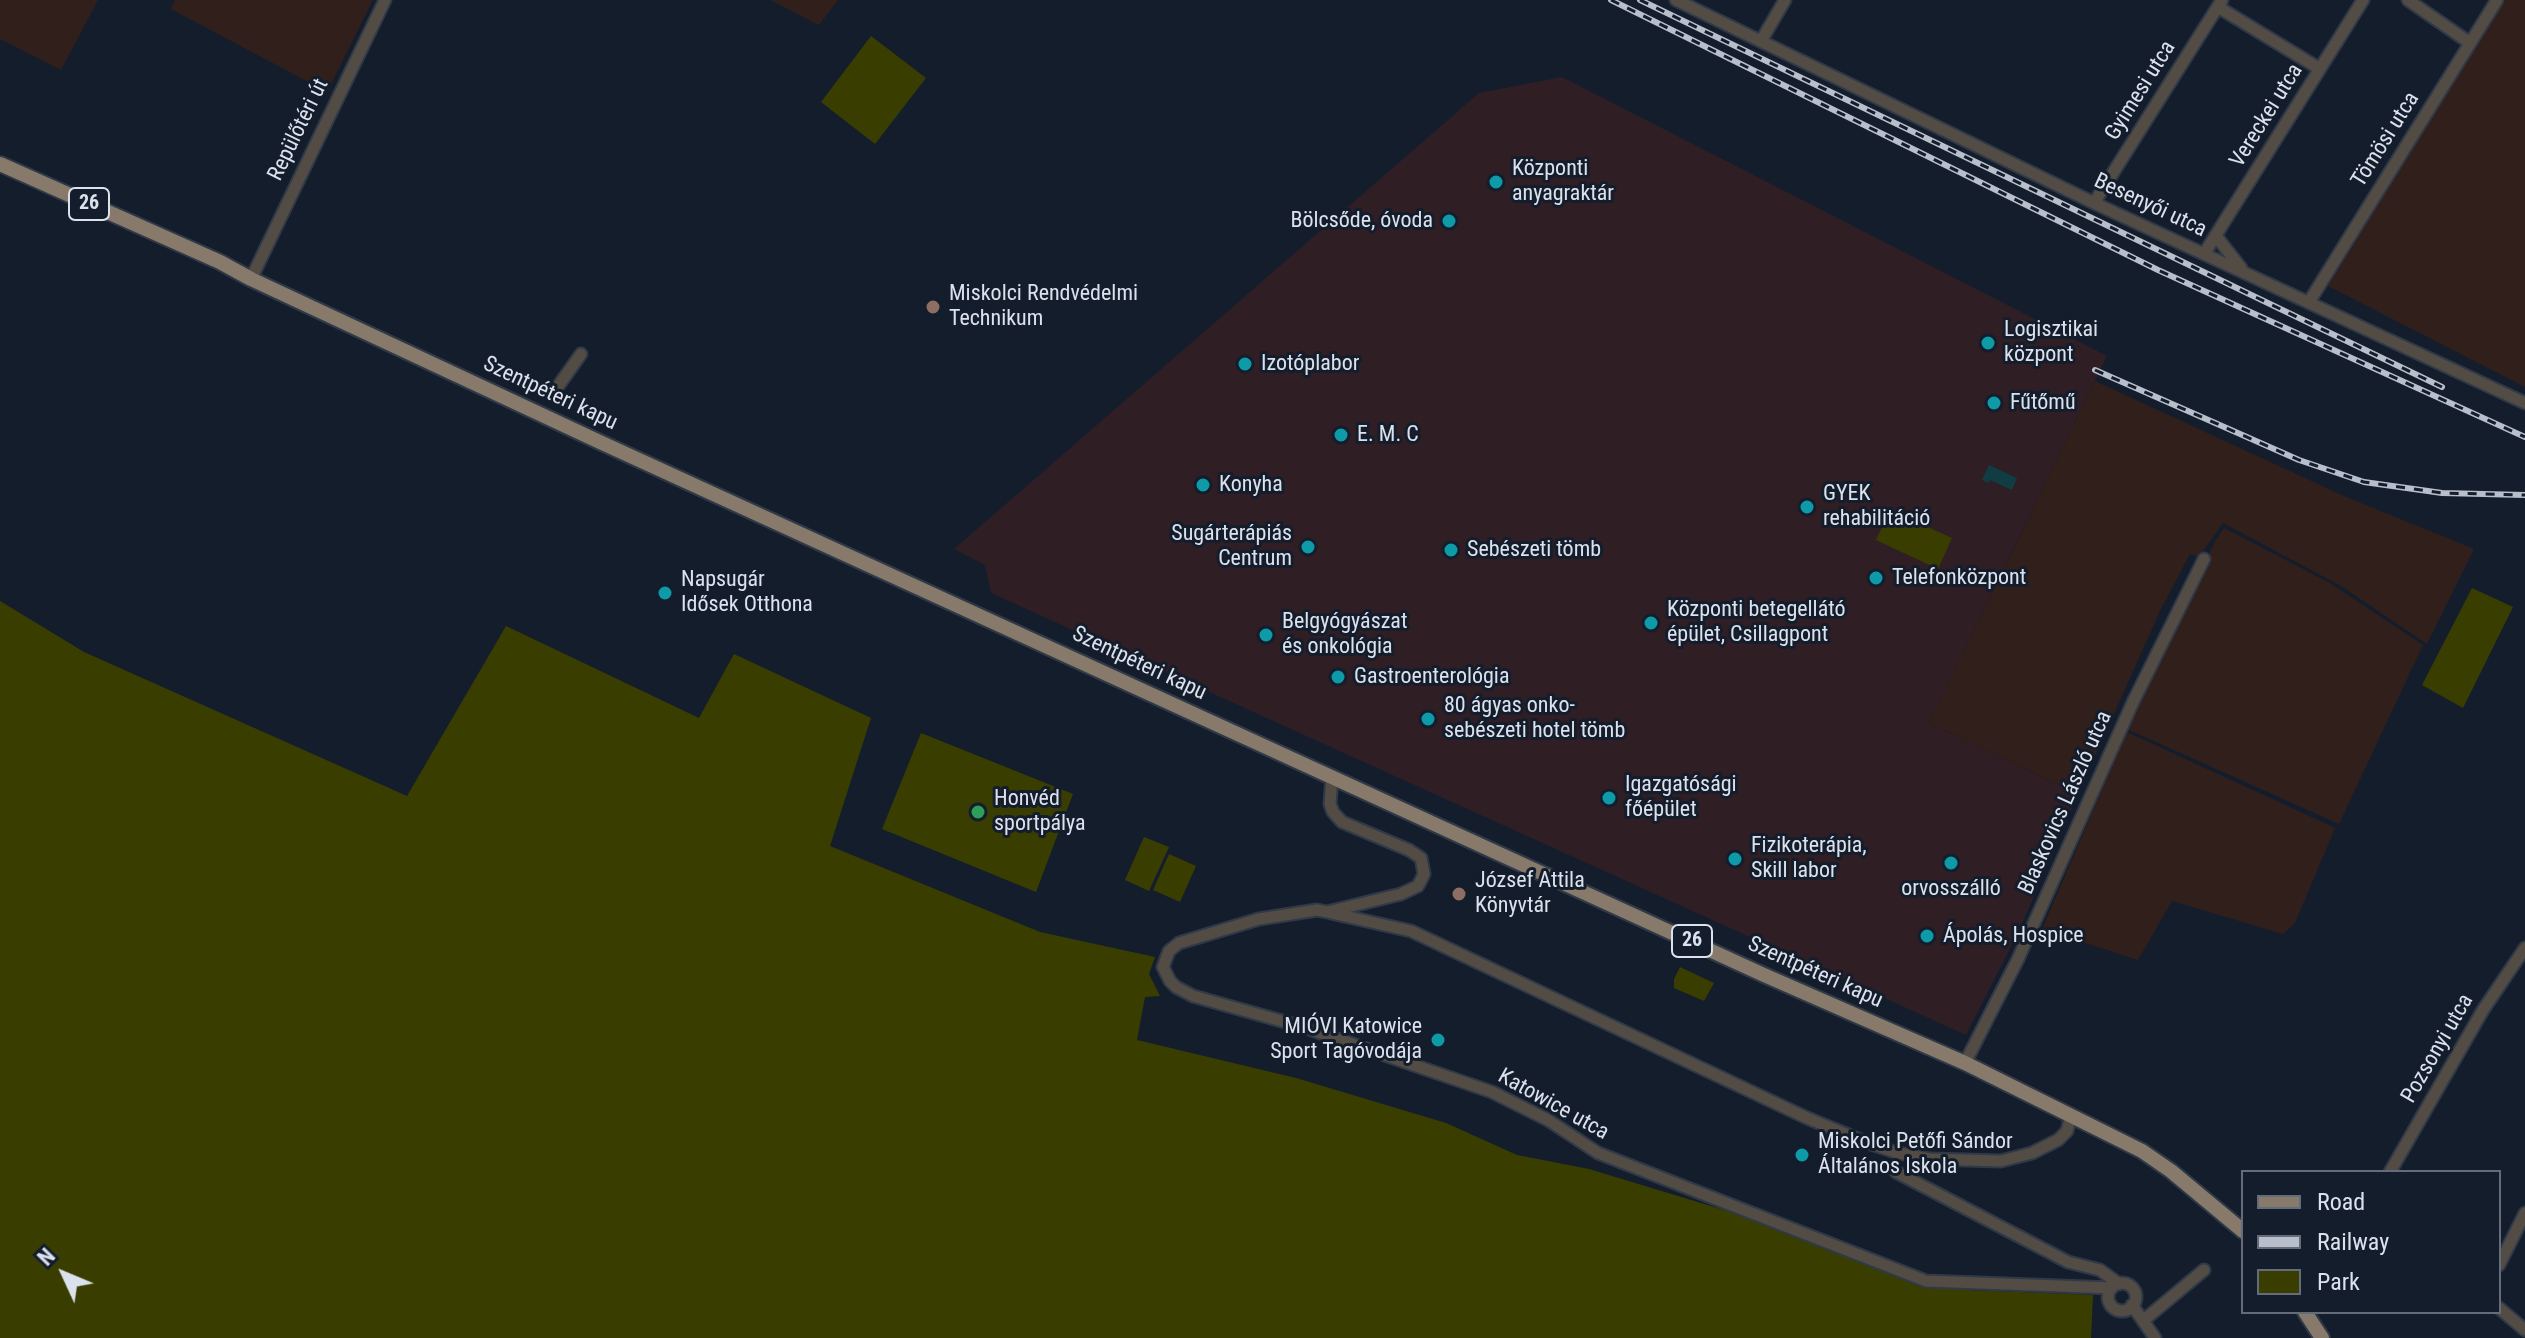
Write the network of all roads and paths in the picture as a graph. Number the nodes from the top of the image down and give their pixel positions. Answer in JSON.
{"nodes":[{"id":1,"x":385,"y":0,"type":"edge"},
{"id":2,"x":1676,"y":0,"type":"edge"},
{"id":3,"x":1785,"y":0,"type":"edge"},
{"id":4,"x":2363,"y":0,"type":"edge"},
{"id":5,"x":2408,"y":0,"type":"edge"},
{"id":6,"x":2497,"y":0,"type":"edge"},
{"id":7,"x":2220,"y":4,"type":"edge"},
{"id":8,"x":1761,"y":41,"type":"junction"},
{"id":9,"x":2470,"y":43,"type":"junction"},
{"id":10,"x":2320,"y":69,"type":"junction"},
{"id":11,"x":0,"y":164,"type":"edge"},
{"id":12,"x":2094,"y":203,"type":"junction"},
{"id":13,"x":2216,"y":236,"type":"junction"},
{"id":14,"x":2204,"y":254,"type":"junction"},
{"id":15,"x":2244,"y":272,"type":"junction"},
{"id":16,"x":251,"y":279,"type":"junction"},
{"id":17,"x":2309,"y":302,"type":"junction"},
{"id":18,"x":581,"y":354,"type":"dead end"},
{"id":19,"x":554,"y":392,"type":"dead end"},
{"id":20,"x":2525,"y":403,"type":"edge"},
{"id":21,"x":2204,"y":559,"type":"dead end"},
{"id":22,"x":1332,"y":777,"type":"junction"},
{"id":23,"x":1384,"y":898,"type":"junction"},
{"id":24,"x":1327,"y":912,"type":"junction"},
{"id":25,"x":1382,"y":924,"type":"junction"},
{"id":26,"x":2525,"y":948,"type":"edge"},
{"id":27,"x":1965,"y":1063,"type":"junction"},
{"id":28,"x":2071,"y":1115,"type":"junction"},
{"id":29,"x":2391,"y":1170,"type":"edge"},
{"id":30,"x":1896,"y":1172,"type":"dead end"},
{"id":31,"x":2525,"y":1213,"type":"edge"},
{"id":32,"x":2241,"y":1229,"type":"edge"},
{"id":33,"x":2501,"y":1261,"type":"edge"},
{"id":34,"x":2204,"y":1270,"type":"dead end"},
{"id":35,"x":2116,"y":1286,"type":"junction"},
{"id":36,"x":2132,"y":1305,"type":"junction"},
{"id":37,"x":2501,"y":1310,"type":"edge"},
{"id":38,"x":2306,"y":1314,"type":"edge"},
{"id":39,"x":2144,"y":1320,"type":"junction"},
{"id":40,"x":2525,"y":1330,"type":"edge"},
{"id":41,"x":2155,"y":1338,"type":"edge"},
{"id":42,"x":2322,"y":1338,"type":"edge"}],
"edges":[{"from":1,"to":16,"type":"street","name":"Repülőtéri út"},
{"from":2,"to":8,"type":"street","name":"Besenyői utca"},
{"from":3,"to":8,"type":"street"},
{"from":4,"to":10,"type":"street","name":"Vereckei utca"},
{"from":5,"to":9,"type":"street"},
{"from":6,"to":9,"type":"street","name":"Tömösi utca"},
{"from":7,"to":10,"type":"street"},
{"from":7,"to":12,"type":"street","name":"Gyimesi utca"},
{"from":8,"to":12,"type":"street","name":"Besenyői utca"},
{"from":9,"to":17,"type":"street","name":"Tömösi utca"},
{"from":10,"to":13,"type":"street","name":"Vereckei utca"},
{"from":11,"to":16,"type":"main road","name":"Szentpéteri kapu","number":"26"},
{"from":12,"to":14,"type":"street","name":"Besenyői utca"},
{"from":13,"to":14,"type":"street","name":"Vereckei utca"},
{"from":13,"to":15,"type":"street"},
{"from":14,"to":15,"type":"street","name":"Besenyői utca"},
{"from":15,"to":17,"type":"street","name":"Besenyői utca"},
{"from":16,"to":22,"type":"main road","name":"Szentpéteri kapu","number":"26"},
{"from":17,"to":20,"type":"street","name":"Besenyői utca"},
{"from":18,"to":19,"type":"street"},
{"from":21,"to":27,"type":"street","name":"Blaskovics László utca"},
{"from":22,"to":23,"type":"street","name":"Katowice utca"},
{"from":22,"to":27,"type":"main road","name":"Szentpéteri kapu","number":"26"},
{"from":23,"to":24,"type":"street","name":"Katowice utca"},
{"from":23,"to":25,"type":"street"},
{"from":24,"to":25,"type":"street","name":"Katowice utca"},
{"from":24,"to":35,"type":"street","name":"Katowice utca"},
{"from":25,"to":28,"type":"street","name":"Katowice utca"},
{"from":26,"to":29,"type":"street","name":"Pozsonyi utca"},
{"from":27,"to":28,"type":"main road","name":"Szentpéteri kapu","number":"26"},
{"from":28,"to":32,"type":"main road","name":"Szentpéteri kapu","number":"26"},
{"from":30,"to":35,"type":"street"},
{"from":31,"to":33,"type":"street"},
{"from":34,"to":39,"type":"street"},
{"from":35,"to":36,"type":"street"},
{"from":35,"to":36,"type":"street"},
{"from":36,"to":39,"type":"street"},
{"from":37,"to":40,"type":"street"},
{"from":38,"to":42,"type":"main road"},
{"from":39,"to":41,"type":"street"}]}
